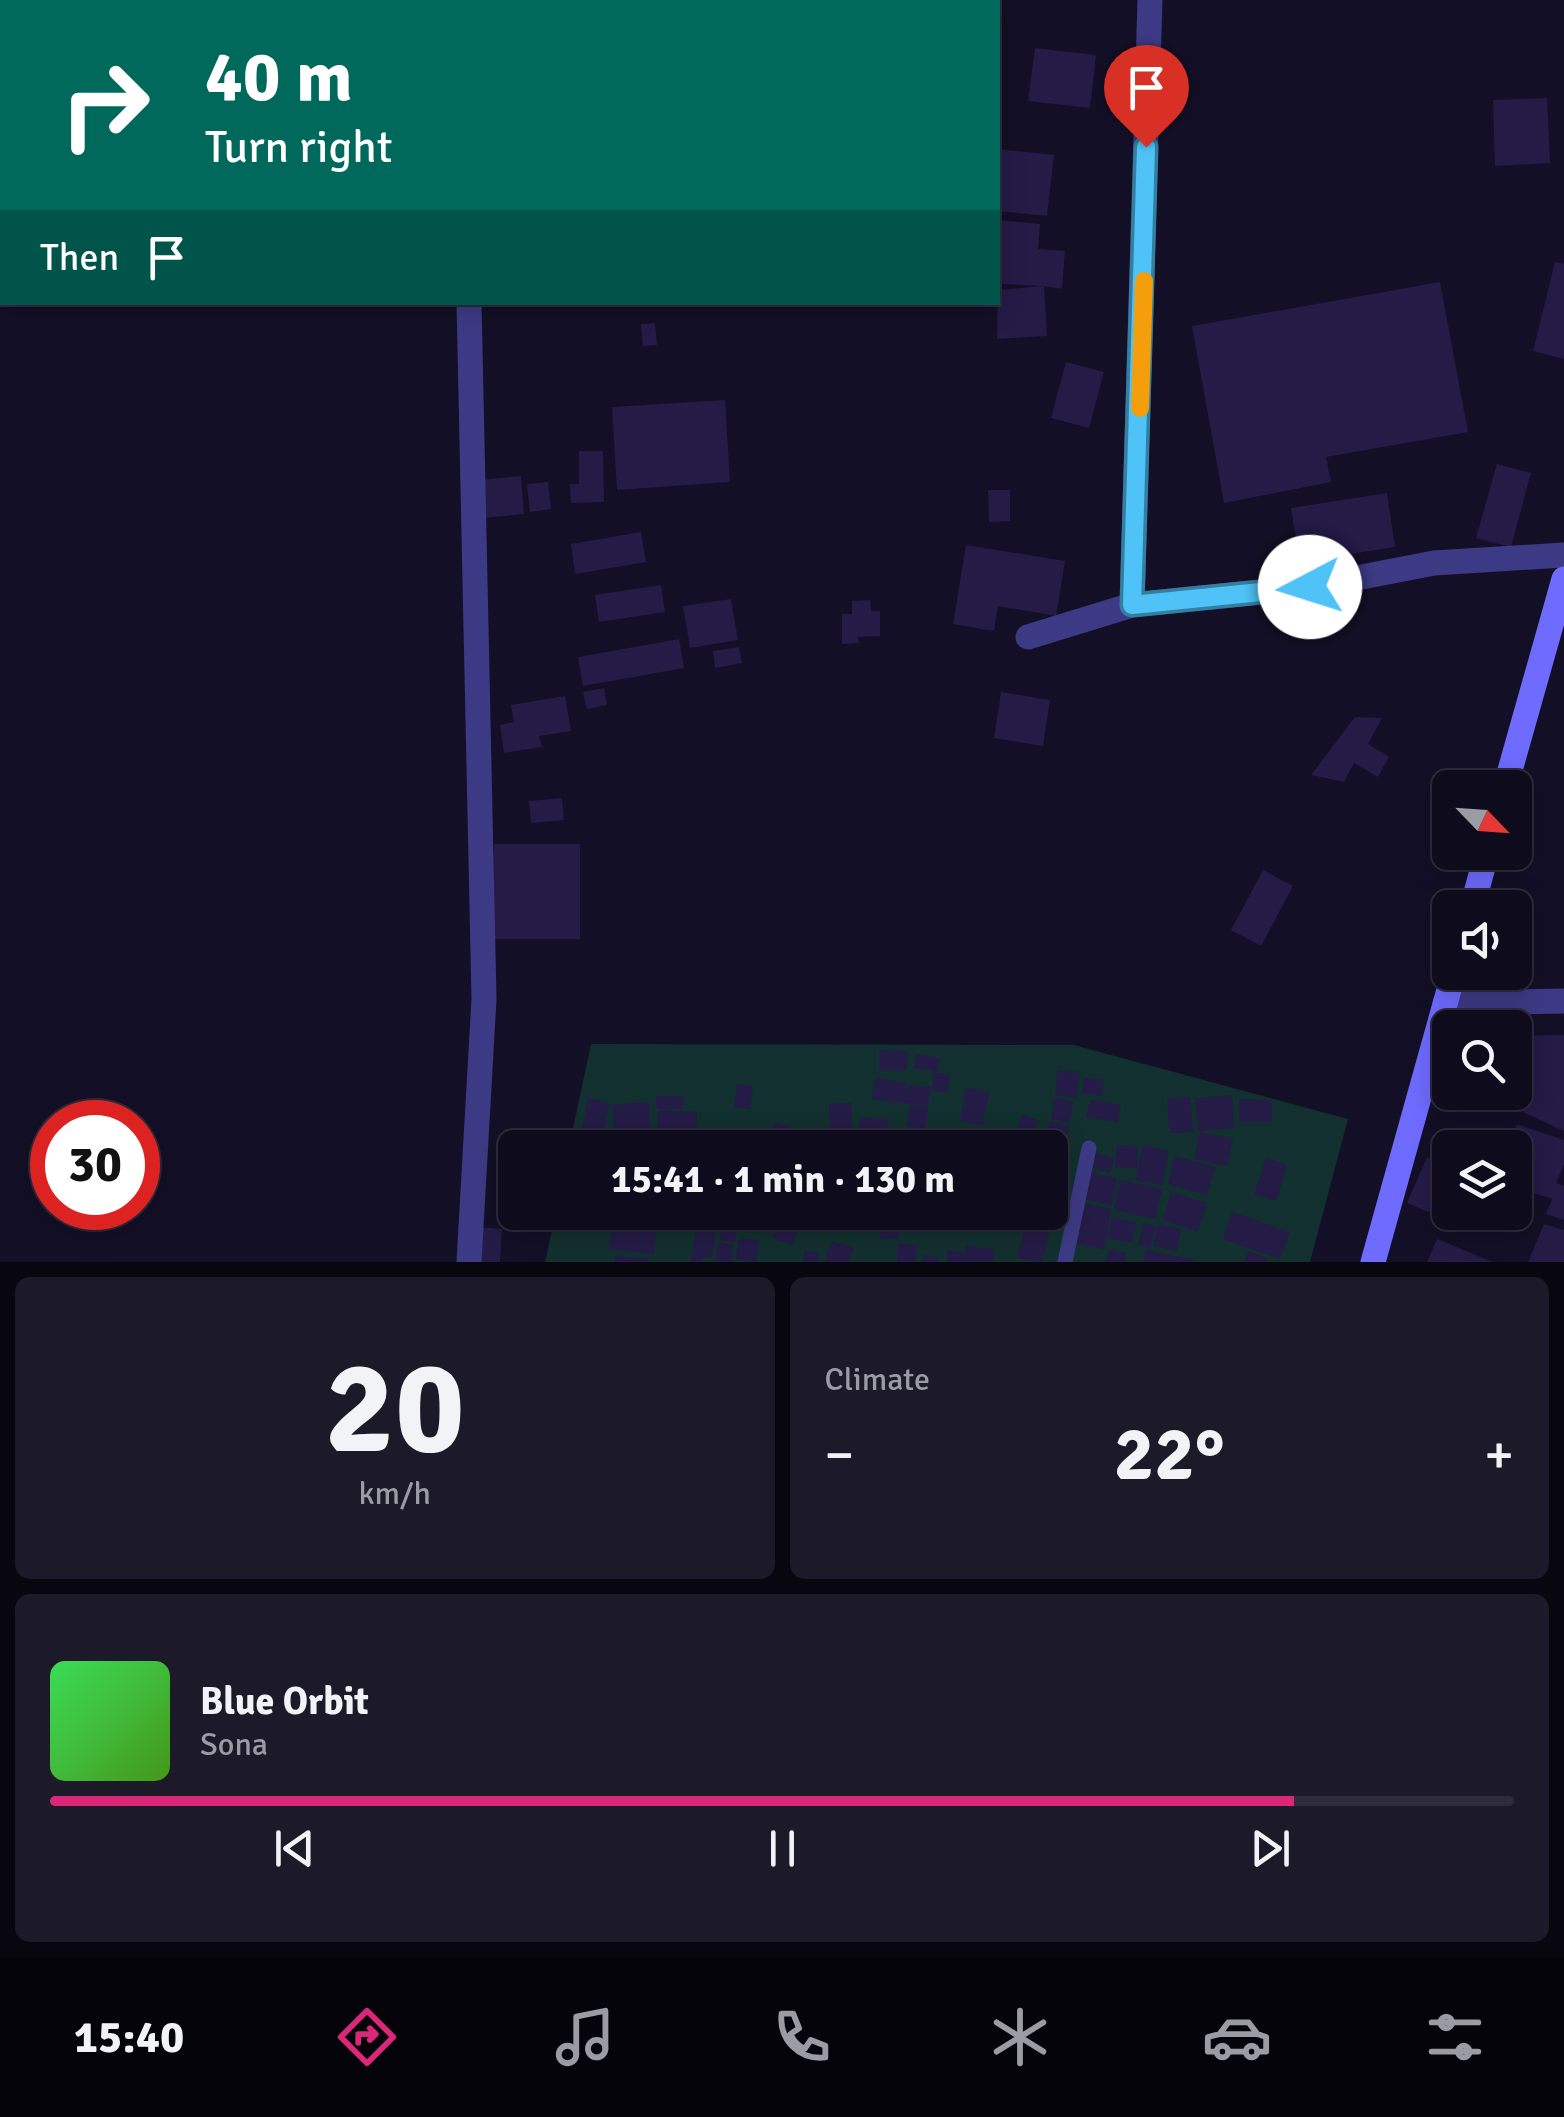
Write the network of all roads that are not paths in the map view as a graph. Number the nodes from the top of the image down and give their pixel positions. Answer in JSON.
{"nodes":[{"id":1,"x":1150,"y":0,"type":"edge"},
{"id":2,"x":470,"y":305,"type":"edge"},
{"id":3,"x":1564,"y":555,"type":"edge"},
{"id":4,"x":1564,"y":578,"type":"edge"},
{"id":5,"x":1132,"y":605,"type":"junction"},
{"id":6,"x":1028,"y":637,"type":"dead end"},
{"id":7,"x":1511,"y":770,"type":"edge"},
{"id":8,"x":1449,"y":990,"type":"edge"},
{"id":9,"x":1445,"y":1002,"type":"junction"},
{"id":10,"x":1564,"y":1002,"type":"edge"},
{"id":11,"x":1089,"y":1148,"type":"dead end"},
{"id":12,"x":468,"y":1262,"type":"edge"},
{"id":13,"x":1065,"y":1262,"type":"edge"},
{"id":14,"x":1373,"y":1262,"type":"edge"}],
"edges":[{"from":1,"to":5,"type":"street"},
{"from":2,"to":12,"type":"street"},
{"from":3,"to":5,"type":"street"},
{"from":4,"to":7,"type":"street"},
{"from":5,"to":6,"type":"street"},
{"from":8,"to":9,"type":"street"},
{"from":9,"to":10,"type":"street"},
{"from":9,"to":14,"type":"street"},
{"from":11,"to":13,"type":"lane"}]}
